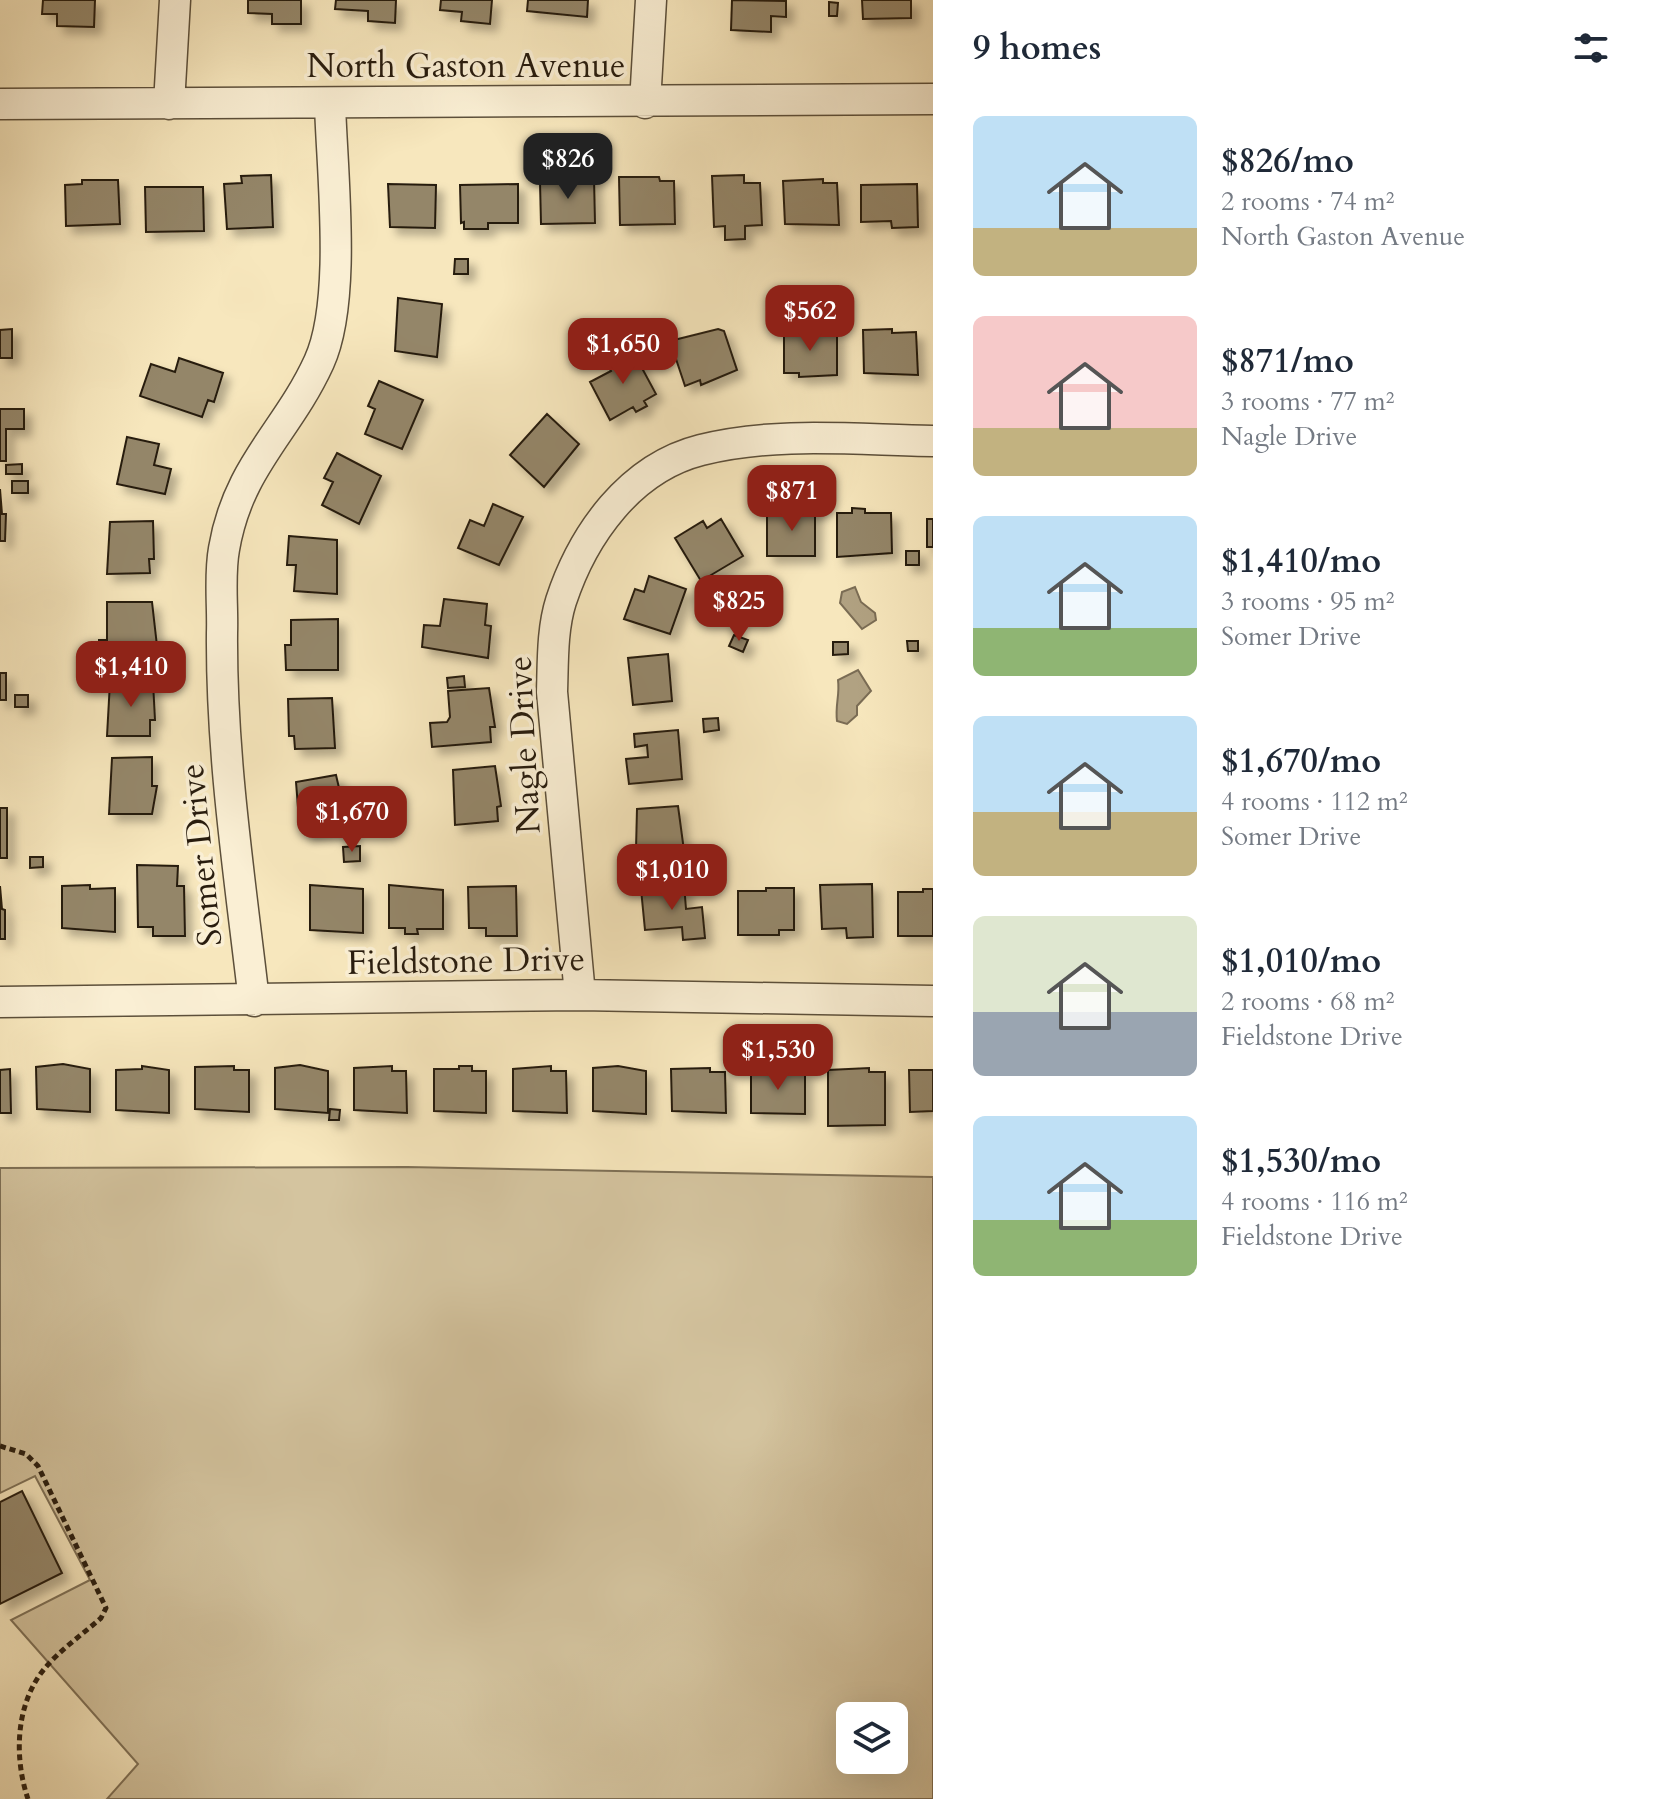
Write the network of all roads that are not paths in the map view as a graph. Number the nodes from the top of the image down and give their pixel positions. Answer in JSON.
{"nodes":[{"id":1,"x":175,"y":0,"type":"edge"},
{"id":2,"x":651,"y":0,"type":"edge"},
{"id":3,"x":933,"y":99,"type":"edge"},
{"id":4,"x":645,"y":103,"type":"junction"},
{"id":5,"x":0,"y":104,"type":"edge"},
{"id":6,"x":169,"y":104,"type":"junction"},
{"id":7,"x":330,"y":104,"type":"junction"},
{"id":8,"x":933,"y":441,"type":"edge"},
{"id":9,"x":580,"y":995,"type":"junction"},
{"id":10,"x":254,"y":1001,"type":"junction"},
{"id":11,"x":933,"y":1001,"type":"edge"},
{"id":12,"x":0,"y":1002,"type":"edge"}],
"edges":[{"from":1,"to":6,"type":"street"},
{"from":2,"to":4,"type":"street"},
{"from":3,"to":4,"type":"street","name":"North Gaston Avenue"},
{"from":4,"to":7,"type":"street","name":"North Gaston Avenue"},
{"from":5,"to":6,"type":"street","name":"North Gaston Avenue"},
{"from":6,"to":7,"type":"street","name":"North Gaston Avenue"},
{"from":7,"to":10,"type":"street","name":"Somer Drive"},
{"from":8,"to":9,"type":"street","name":"Nagle Drive"},
{"from":9,"to":10,"type":"street","name":"Fieldstone Drive"},
{"from":9,"to":11,"type":"street","name":"Fieldstone Drive"},
{"from":10,"to":12,"type":"street","name":"Fieldstone Drive"}]}
